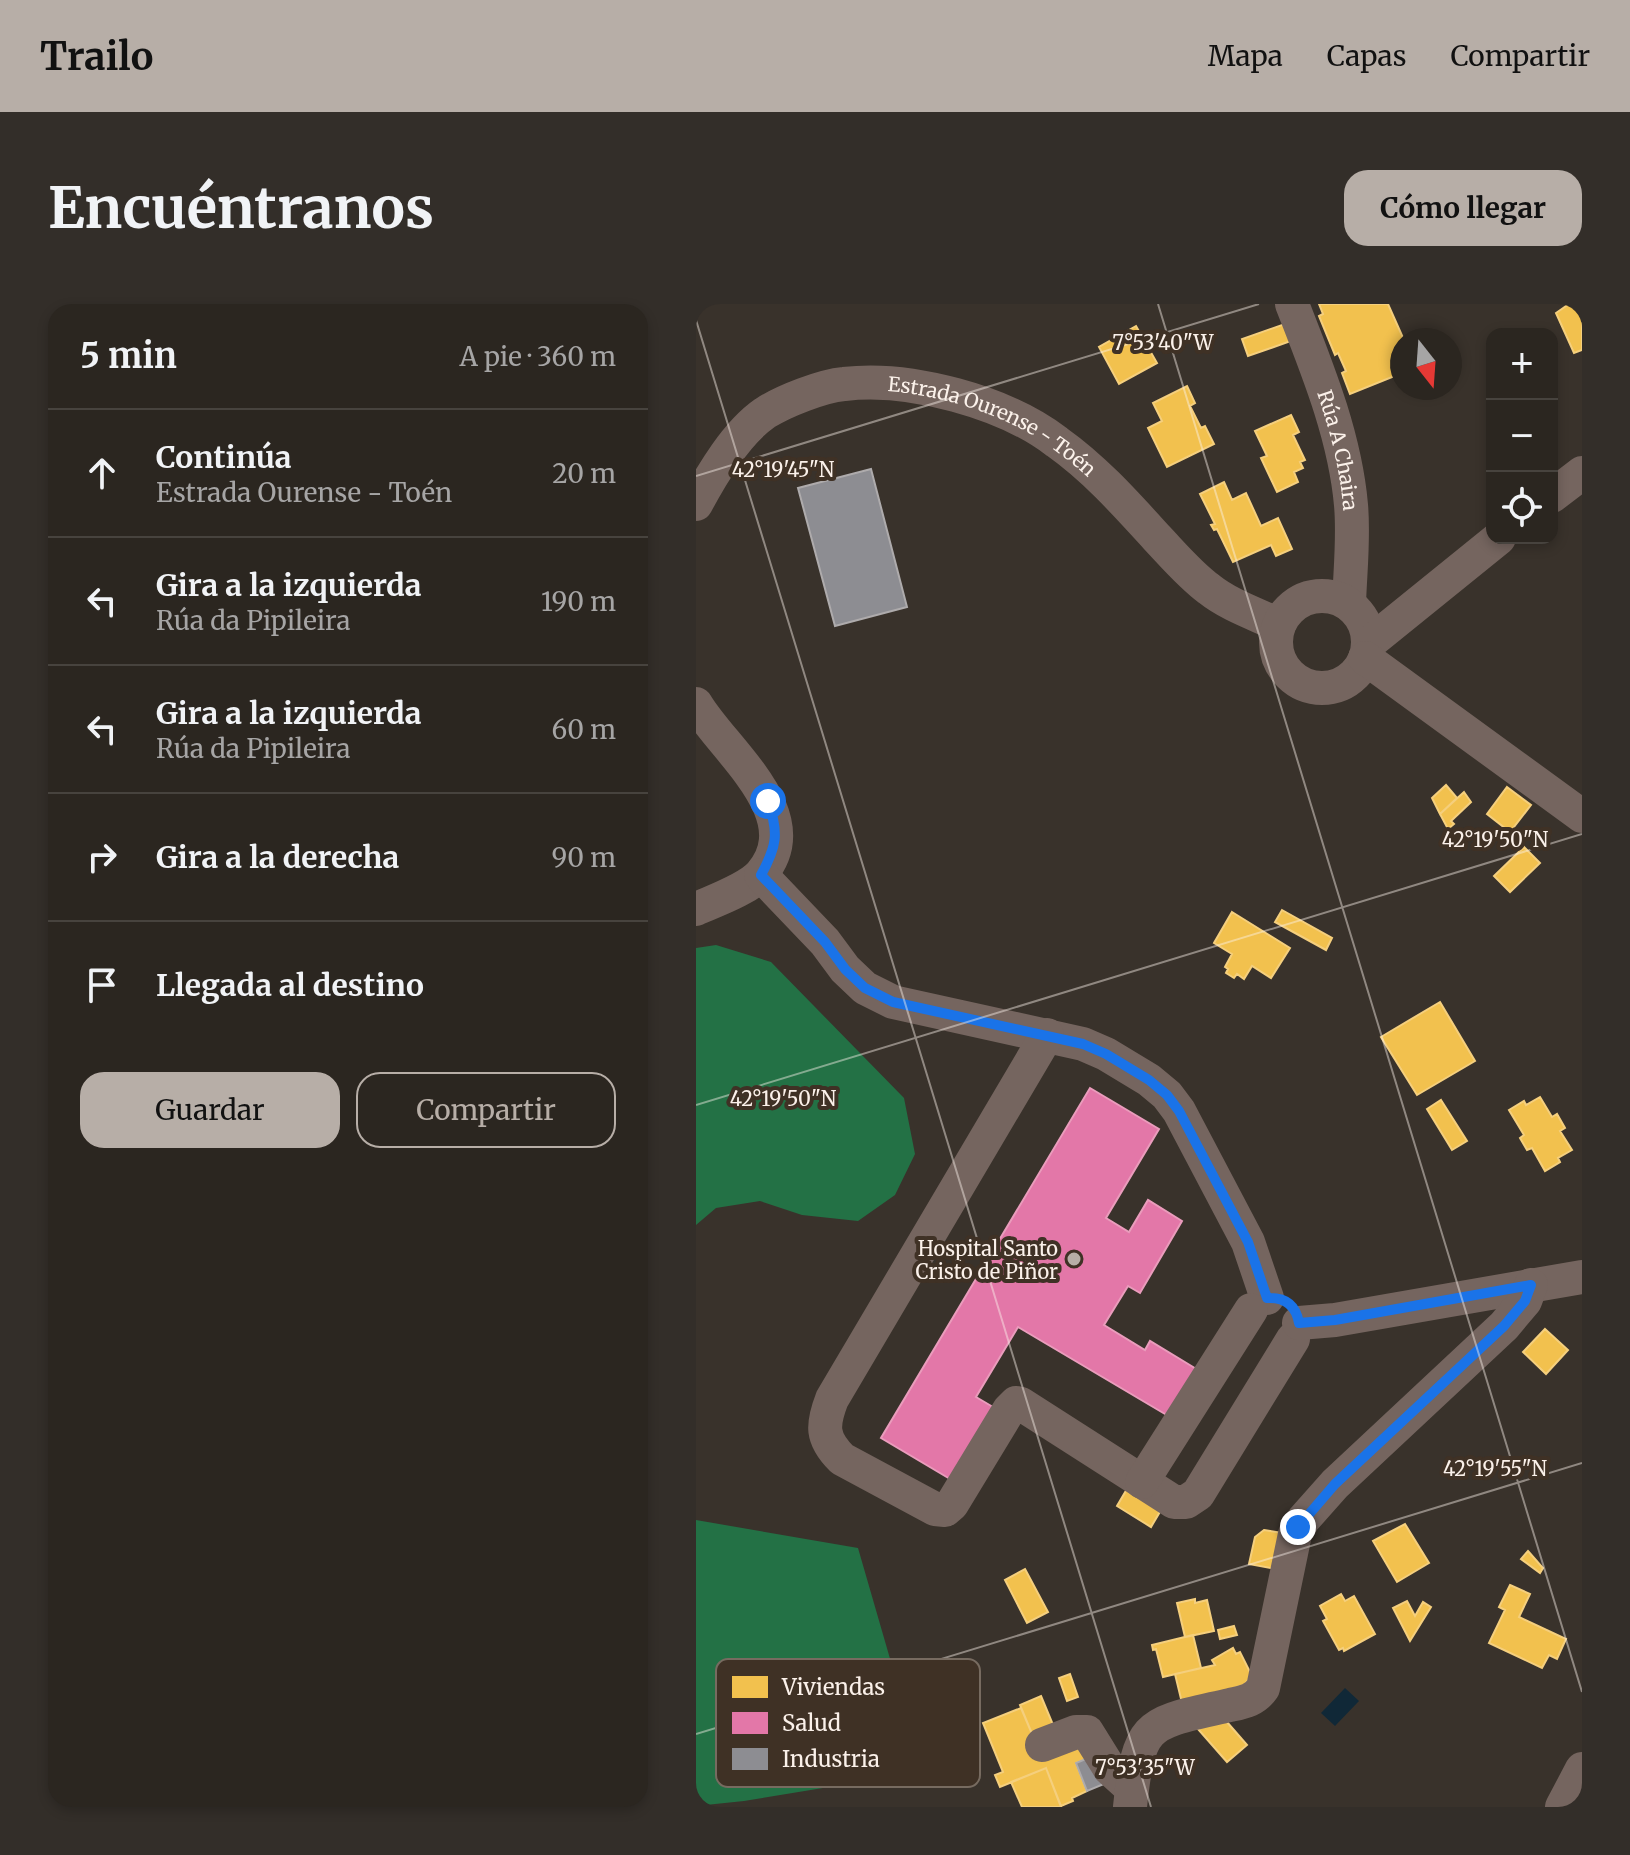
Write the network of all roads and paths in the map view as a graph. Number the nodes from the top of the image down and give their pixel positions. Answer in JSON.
{"nodes":[{"id":1,"x":1292,"y":304,"type":"edge"},
{"id":2,"x":1582,"y":473,"type":"edge"},
{"id":3,"x":1558,"y":491,"type":"edge"},
{"id":4,"x":696,"y":504,"type":"edge"},
{"id":5,"x":1492,"y":544,"type":"edge"},
{"id":6,"x":1349,"y":604,"type":"junction"},
{"id":7,"x":1279,"y":625,"type":"junction"},
{"id":8,"x":1367,"y":651,"type":"junction"},
{"id":9,"x":696,"y":704,"type":"edge"},
{"id":10,"x":1582,"y":816,"type":"edge"},
{"id":11,"x":761,"y":875,"type":"junction"},
{"id":12,"x":696,"y":909,"type":"edge"},
{"id":13,"x":1047,"y":1035,"type":"junction"},
{"id":14,"x":1582,"y":1277,"type":"edge"},
{"id":15,"x":1531,"y":1285,"type":"junction"},
{"id":16,"x":1259,"y":1304,"type":"junction"},
{"id":17,"x":1296,"y":1331,"type":"junction"},
{"id":18,"x":1142,"y":1482,"type":"junction"},
{"id":19,"x":1042,"y":1745,"type":"dead end"},
{"id":20,"x":1582,"y":1769,"type":"edge"},
{"id":21,"x":1130,"y":1802,"type":"edge"},
{"id":22,"x":1562,"y":1807,"type":"edge"}],
"edges":[{"from":1,"to":6,"type":"street","name":"Rúa A Chaira"},
{"from":2,"to":3,"type":"street"},
{"from":4,"to":7,"type":"street","name":"Estrada Ourense - Toén"},
{"from":5,"to":8,"type":"street"},
{"from":6,"to":7,"type":"street"},
{"from":6,"to":8,"type":"street"},
{"from":7,"to":8,"type":"street"},
{"from":8,"to":10,"type":"street"},
{"from":9,"to":11,"type":"street"},
{"from":11,"to":12,"type":"street"},
{"from":11,"to":13,"type":"street"},
{"from":13,"to":16,"type":"street"},
{"from":13,"to":18,"type":"street"},
{"from":14,"to":15,"type":"street"},
{"from":15,"to":17,"type":"street"},
{"from":15,"to":21,"type":"street"},
{"from":16,"to":17,"type":"street"},
{"from":16,"to":18,"type":"street"},
{"from":17,"to":18,"type":"street"},
{"from":19,"to":21,"type":"street"},
{"from":20,"to":22,"type":"street"}]}
